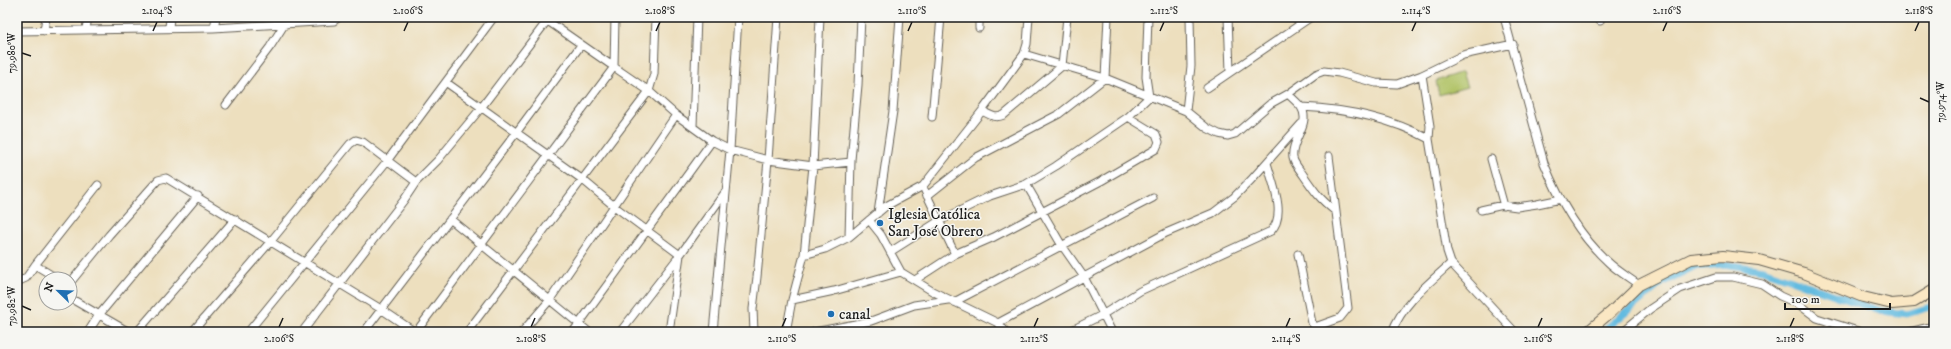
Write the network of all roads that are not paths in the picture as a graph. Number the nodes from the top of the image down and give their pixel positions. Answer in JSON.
{"nodes":[{"id":1,"x":46,"y":17,"type":"edge"},
{"id":2,"x":88,"y":17,"type":"edge"},
{"id":3,"x":170,"y":17,"type":"edge"},
{"id":4,"x":216,"y":17,"type":"edge"},
{"id":5,"x":339,"y":17,"type":"edge"},
{"id":6,"x":494,"y":17,"type":"edge"},
{"id":7,"x":615,"y":17,"type":"edge"},
{"id":8,"x":656,"y":17,"type":"edge"},
{"id":9,"x":697,"y":17,"type":"edge"},
{"id":10,"x":738,"y":17,"type":"edge"},
{"id":11,"x":778,"y":17,"type":"edge"},
{"id":12,"x":820,"y":17,"type":"edge"},
{"id":13,"x":861,"y":17,"type":"edge"},
{"id":14,"x":900,"y":17,"type":"edge"},
{"id":15,"x":940,"y":17,"type":"edge"},
{"id":16,"x":979,"y":17,"type":"edge"},
{"id":17,"x":1029,"y":17,"type":"edge"},
{"id":18,"x":1067,"y":17,"type":"edge"},
{"id":19,"x":1108,"y":17,"type":"edge"},
{"id":20,"x":1148,"y":17,"type":"edge"},
{"id":21,"x":1190,"y":17,"type":"edge"},
{"id":22,"x":1228,"y":17,"type":"edge"},
{"id":23,"x":1311,"y":17,"type":"edge"},
{"id":24,"x":1504,"y":17,"type":"edge"},
{"id":25,"x":546,"y":18,"type":"edge"},
{"id":26,"x":297,"y":20,"type":"edge"},
{"id":27,"x":257,"y":21,"type":"edge"},
{"id":28,"x":284,"y":25,"type":"junction"},
{"id":29,"x":169,"y":28,"type":"junction"},
{"id":30,"x":214,"y":28,"type":"junction"},
{"id":31,"x":979,"y":28,"type":"dead end"},
{"id":32,"x":86,"y":29,"type":"junction"},
{"id":33,"x":17,"y":31,"type":"edge"},
{"id":34,"x":44,"y":31,"type":"junction"},
{"id":35,"x":1513,"y":44,"type":"junction"},
{"id":36,"x":581,"y":45,"type":"junction"},
{"id":37,"x":1024,"y":54,"type":"junction"},
{"id":38,"x":1062,"y":66,"type":"junction"},
{"id":39,"x":614,"y":67,"type":"junction"},
{"id":40,"x":1230,"y":71,"type":"junction"},
{"id":41,"x":1422,"y":75,"type":"junction"},
{"id":42,"x":1105,"y":78,"type":"junction"},
{"id":43,"x":446,"y":83,"type":"junction"},
{"id":44,"x":1207,"y":88,"type":"dead end"},
{"id":45,"x":649,"y":92,"type":"junction"},
{"id":46,"x":1288,"y":94,"type":"junction"},
{"id":47,"x":1149,"y":97,"type":"junction"},
{"id":48,"x":226,"y":104,"type":"dead end"},
{"id":49,"x":1301,"y":107,"type":"junction"},
{"id":50,"x":481,"y":108,"type":"junction"},
{"id":51,"x":982,"y":111,"type":"junction"},
{"id":52,"x":1186,"y":111,"type":"junction"},
{"id":53,"x":676,"y":115,"type":"junction"},
{"id":54,"x":932,"y":117,"type":"dead end"},
{"id":55,"x":1128,"y":117,"type":"junction"},
{"id":56,"x":1304,"y":120,"type":"junction"},
{"id":57,"x":693,"y":126,"type":"junction"},
{"id":58,"x":516,"y":133,"type":"junction"},
{"id":59,"x":1429,"y":139,"type":"junction"},
{"id":60,"x":712,"y":141,"type":"junction"},
{"id":61,"x":730,"y":150,"type":"junction"},
{"id":62,"x":549,"y":156,"type":"junction"},
{"id":63,"x":1329,"y":156,"type":"dead end"},
{"id":64,"x":1491,"y":159,"type":"dead end"},
{"id":65,"x":768,"y":160,"type":"junction"},
{"id":66,"x":387,"y":161,"type":"junction"},
{"id":67,"x":851,"y":162,"type":"junction"},
{"id":68,"x":1267,"y":163,"type":"junction"},
{"id":69,"x":813,"y":166,"type":"junction"},
{"id":70,"x":583,"y":180,"type":"junction"},
{"id":71,"x":416,"y":182,"type":"junction"},
{"id":72,"x":1026,"y":184,"type":"junction"},
{"id":73,"x":98,"y":185,"type":"dead end"},
{"id":74,"x":923,"y":186,"type":"junction"},
{"id":75,"x":726,"y":191,"type":"junction"},
{"id":76,"x":198,"y":196,"type":"junction"},
{"id":77,"x":927,"y":196,"type":"junction"},
{"id":78,"x":1153,"y":198,"type":"dead end"},
{"id":79,"x":1561,"y":199,"type":"junction"},
{"id":80,"x":614,"y":206,"type":"junction"},
{"id":81,"x":1504,"y":206,"type":"junction"},
{"id":82,"x":1481,"y":210,"type":"dead end"},
{"id":83,"x":1335,"y":211,"type":"junction"},
{"id":84,"x":1040,"y":212,"type":"junction"},
{"id":85,"x":878,"y":213,"type":"junction"},
{"id":86,"x":235,"y":219,"type":"junction"},
{"id":87,"x":450,"y":219,"type":"junction"},
{"id":88,"x":869,"y":220,"type":"junction"},
{"id":89,"x":939,"y":222,"type":"junction"},
{"id":90,"x":647,"y":230,"type":"junction"},
{"id":91,"x":849,"y":237,"type":"junction"},
{"id":92,"x":271,"y":241,"type":"junction"},
{"id":93,"x":481,"y":244,"type":"junction"},
{"id":94,"x":1060,"y":244,"type":"junction"},
{"id":95,"x":890,"y":252,"type":"junction"},
{"id":96,"x":955,"y":254,"type":"junction"},
{"id":97,"x":1298,"y":254,"type":"dead end"},
{"id":98,"x":680,"y":255,"type":"junction"},
{"id":99,"x":804,"y":255,"type":"junction"},
{"id":100,"x":306,"y":262,"type":"junction"},
{"id":101,"x":1451,"y":263,"type":"junction"},
{"id":102,"x":35,"y":265,"type":"junction"},
{"id":103,"x":45,"y":271,"type":"edge"},
{"id":104,"x":514,"y":272,"type":"junction"},
{"id":105,"x":901,"y":272,"type":"junction"},
{"id":106,"x":78,"y":273,"type":"edge"},
{"id":107,"x":1084,"y":277,"type":"junction"},
{"id":108,"x":914,"y":280,"type":"junction"},
{"id":109,"x":17,"y":282,"type":"edge"},
{"id":110,"x":339,"y":283,"type":"junction"},
{"id":111,"x":1638,"y":285,"type":"junction"},
{"id":112,"x":1934,"y":290,"type":"edge"},
{"id":113,"x":792,"y":300,"type":"junction"},
{"id":114,"x":548,"y":301,"type":"junction"},
{"id":115,"x":951,"y":301,"type":"junction"},
{"id":116,"x":78,"y":303,"type":"edge"},
{"id":117,"x":381,"y":309,"type":"junction"},
{"id":118,"x":99,"y":315,"type":"junction"},
{"id":119,"x":1102,"y":315,"type":"junction"},
{"id":120,"x":998,"y":323,"type":"junction"},
{"id":121,"x":580,"y":324,"type":"junction"},
{"id":122,"x":1934,"y":326,"type":"edge"},
{"id":123,"x":1318,"y":330,"type":"edge"},
{"id":124,"x":88,"y":332,"type":"edge"},
{"id":125,"x":129,"y":332,"type":"edge"},
{"id":126,"x":137,"y":332,"type":"edge"},
{"id":127,"x":192,"y":332,"type":"edge"},
{"id":128,"x":248,"y":332,"type":"edge"},
{"id":129,"x":302,"y":332,"type":"edge"},
{"id":130,"x":364,"y":332,"type":"edge"},
{"id":131,"x":416,"y":332,"type":"edge"},
{"id":132,"x":467,"y":332,"type":"edge"},
{"id":133,"x":522,"y":332,"type":"edge"},
{"id":134,"x":573,"y":332,"type":"edge"},
{"id":135,"x":589,"y":332,"type":"edge"},
{"id":136,"x":620,"y":332,"type":"edge"},
{"id":137,"x":669,"y":332,"type":"edge"},
{"id":138,"x":713,"y":332,"type":"edge"},
{"id":139,"x":754,"y":332,"type":"edge"},
{"id":140,"x":786,"y":332,"type":"edge"},
{"id":141,"x":814,"y":332,"type":"edge"},
{"id":142,"x":1006,"y":332,"type":"edge"},
{"id":143,"x":1068,"y":332,"type":"edge"},
{"id":144,"x":1112,"y":332,"type":"edge"},
{"id":145,"x":1392,"y":332,"type":"edge"},
{"id":146,"x":1515,"y":332,"type":"edge"},
{"id":147,"x":1587,"y":332,"type":"edge"},
{"id":148,"x":1622,"y":332,"type":"edge"},
{"id":149,"x":1861,"y":332,"type":"edge"},
{"id":150,"x":1909,"y":332,"type":"edge"}],
"edges":[{"from":1,"to":34,"type":"street"},
{"from":2,"to":32,"type":"street"},
{"from":3,"to":29,"type":"street"},
{"from":4,"to":30,"type":"street"},
{"from":5,"to":26,"type":"street"},
{"from":6,"to":43,"type":"street"},
{"from":7,"to":39,"type":"street"},
{"from":8,"to":45,"type":"street"},
{"from":9,"to":57,"type":"street"},
{"from":10,"to":61,"type":"street"},
{"from":11,"to":65,"type":"street"},
{"from":12,"to":69,"type":"street"},
{"from":13,"to":67,"type":"street"},
{"from":14,"to":85,"type":"street"},
{"from":15,"to":54,"type":"street"},
{"from":16,"to":31,"type":"street"},
{"from":17,"to":37,"type":"street"},
{"from":18,"to":38,"type":"street"},
{"from":19,"to":42,"type":"street"},
{"from":20,"to":47,"type":"street"},
{"from":21,"to":52,"type":"street"},
{"from":22,"to":40,"type":"street"},
{"from":23,"to":40,"type":"street"},
{"from":24,"to":35,"type":"street"},
{"from":25,"to":36,"type":"street"},
{"from":25,"to":50,"type":"street"},
{"from":26,"to":28,"type":"street"},
{"from":27,"to":28,"type":"street"},
{"from":27,"to":30,"type":"street"},
{"from":28,"to":48,"type":"street"},
{"from":29,"to":30,"type":"street"},
{"from":29,"to":32,"type":"street"},
{"from":32,"to":34,"type":"street"},
{"from":33,"to":34,"type":"street"},
{"from":35,"to":41,"type":"street"},
{"from":35,"to":79,"type":"street"},
{"from":36,"to":39,"type":"street"},
{"from":36,"to":58,"type":"street"},
{"from":37,"to":38,"type":"street"},
{"from":37,"to":51,"type":"street"},
{"from":38,"to":42,"type":"street"},
{"from":38,"to":51,"type":"street"},
{"from":39,"to":45,"type":"street"},
{"from":39,"to":62,"type":"street"},
{"from":40,"to":44,"type":"street"},
{"from":41,"to":46,"type":"street"},
{"from":41,"to":59,"type":"street"},
{"from":42,"to":47,"type":"street"},
{"from":42,"to":77,"type":"street"},
{"from":43,"to":50,"type":"street"},
{"from":43,"to":66,"type":"street"},
{"from":45,"to":53,"type":"street"},
{"from":45,"to":70,"type":"street"},
{"from":46,"to":49,"type":"street"},
{"from":46,"to":52,"type":"street"},
{"from":47,"to":52,"type":"street"},
{"from":47,"to":55,"type":"street"},
{"from":49,"to":56,"type":"street"},
{"from":49,"to":59,"type":"street"},
{"from":50,"to":58,"type":"street"},
{"from":50,"to":71,"type":"street"},
{"from":51,"to":74,"type":"street"},
{"from":53,"to":57,"type":"street"},
{"from":53,"to":80,"type":"street"},
{"from":55,"to":72,"type":"street"},
{"from":55,"to":84,"type":"street"},
{"from":56,"to":68,"type":"street"},
{"from":56,"to":83,"type":"street"},
{"from":57,"to":60,"type":"street"},
{"from":58,"to":62,"type":"street"},
{"from":58,"to":87,"type":"street"},
{"from":59,"to":101,"type":"street"},
{"from":60,"to":61,"type":"street"},
{"from":60,"to":90,"type":"street"},
{"from":61,"to":65,"type":"street"},
{"from":61,"to":75,"type":"street"},
{"from":62,"to":70,"type":"street"},
{"from":62,"to":93,"type":"street"},
{"from":63,"to":83,"type":"street"},
{"from":64,"to":81,"type":"street"},
{"from":65,"to":69,"type":"street"},
{"from":65,"to":139,"type":"street"},
{"from":66,"to":71,"type":"street"},
{"from":66,"to":92,"type":"street"},
{"from":66,"to":100,"type":"street"},
{"from":67,"to":69,"type":"street"},
{"from":67,"to":91,"type":"street"},
{"from":68,"to":107,"type":"street"},
{"from":68,"to":119,"type":"street"},
{"from":69,"to":99,"type":"street"},
{"from":70,"to":80,"type":"street"},
{"from":70,"to":104,"type":"street"},
{"from":71,"to":110,"type":"street"},
{"from":72,"to":84,"type":"street"},
{"from":72,"to":89,"type":"street"},
{"from":73,"to":102,"type":"street"},
{"from":74,"to":77,"type":"street"},
{"from":74,"to":85,"type":"street"},
{"from":75,"to":98,"type":"street"},
{"from":75,"to":138,"type":"street"},
{"from":76,"to":86,"type":"street"},
{"from":76,"to":106,"type":"street"},
{"from":76,"to":118,"type":"street"},
{"from":77,"to":89,"type":"street"},
{"from":78,"to":94,"type":"street"},
{"from":79,"to":81,"type":"street"},
{"from":79,"to":111,"type":"street"},
{"from":80,"to":90,"type":"street"},
{"from":80,"to":114,"type":"street"},
{"from":81,"to":82,"type":"street"},
{"from":83,"to":123,"type":"street"},
{"from":84,"to":94,"type":"street"},
{"from":84,"to":96,"type":"street"},
{"from":85,"to":88,"type":"street"},
{"from":86,"to":92,"type":"street"},
{"from":86,"to":126,"type":"street"},
{"from":87,"to":93,"type":"street"},
{"from":87,"to":117,"type":"street"},
{"from":88,"to":91,"type":"street"},
{"from":88,"to":95,"type":"street"},
{"from":89,"to":95,"type":"street"},
{"from":89,"to":96,"type":"street"},
{"from":90,"to":98,"type":"street"},
{"from":90,"to":121,"type":"street"},
{"from":91,"to":99,"type":"street"},
{"from":92,"to":100,"type":"street"},
{"from":92,"to":127,"type":"street"},
{"from":93,"to":104,"type":"street"},
{"from":93,"to":131,"type":"street"},
{"from":94,"to":107,"type":"street"},
{"from":94,"to":115,"type":"street"},
{"from":95,"to":105,"type":"street"},
{"from":96,"to":108,"type":"street"},
{"from":97,"to":123,"type":"street"},
{"from":98,"to":136,"type":"street"},
{"from":98,"to":137,"type":"street"},
{"from":99,"to":113,"type":"street"},
{"from":100,"to":110,"type":"street"},
{"from":100,"to":128,"type":"street"},
{"from":101,"to":145,"type":"street"},
{"from":101,"to":146,"type":"street"},
{"from":102,"to":103,"type":"street"},
{"from":102,"to":109,"type":"street"},
{"from":104,"to":114,"type":"street"},
{"from":104,"to":132,"type":"street"},
{"from":105,"to":108,"type":"street"},
{"from":105,"to":113,"type":"street"},
{"from":107,"to":119,"type":"street"},
{"from":107,"to":120,"type":"street"},
{"from":108,"to":115,"type":"street"},
{"from":110,"to":117,"type":"street"},
{"from":110,"to":129,"type":"street"},
{"from":111,"to":112,"type":"street"},
{"from":111,"to":147,"type":"street"},
{"from":113,"to":140,"type":"street"},
{"from":114,"to":121,"type":"street"},
{"from":114,"to":133,"type":"street"},
{"from":115,"to":120,"type":"street"},
{"from":115,"to":141,"type":"street"},
{"from":116,"to":118,"type":"street"},
{"from":117,"to":130,"type":"street"},
{"from":117,"to":131,"type":"street"},
{"from":118,"to":124,"type":"street"},
{"from":118,"to":125,"type":"street"},
{"from":119,"to":143,"type":"street"},
{"from":119,"to":144,"type":"street"},
{"from":120,"to":142,"type":"street"},
{"from":121,"to":134,"type":"street"},
{"from":121,"to":135,"type":"street"},
{"from":122,"to":150,"type":"street"},
{"from":148,"to":149,"type":"street"}]}
